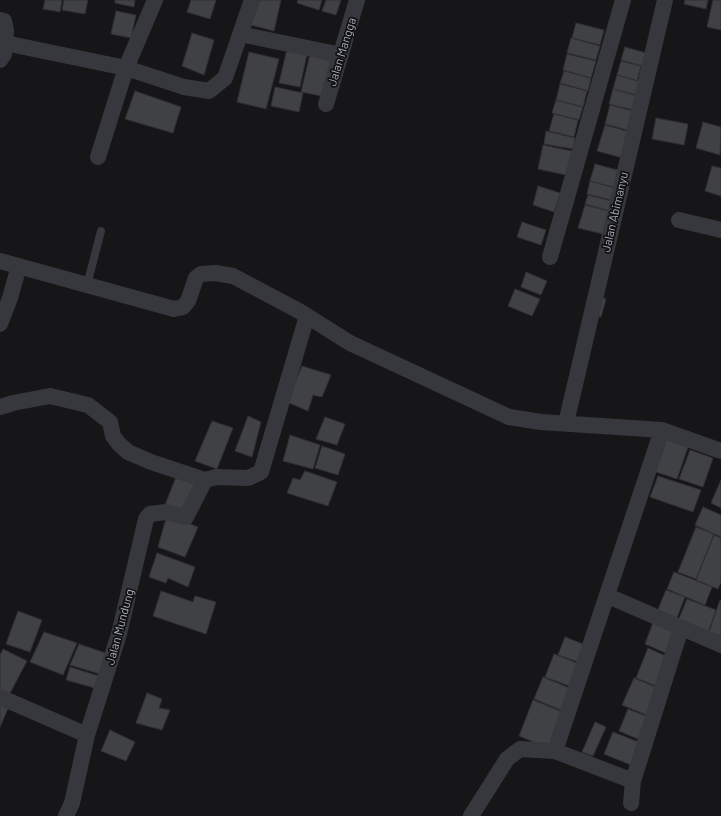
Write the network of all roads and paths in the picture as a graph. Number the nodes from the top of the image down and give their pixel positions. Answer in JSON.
{"nodes":[{"id":1,"x":155,"y":0,"type":"edge"},
{"id":2,"x":252,"y":0,"type":"edge"},
{"id":3,"x":358,"y":0,"type":"edge"},
{"id":4,"x":623,"y":0,"type":"edge"},
{"id":5,"x":665,"y":0,"type":"edge"},
{"id":6,"x":0,"y":20,"type":"edge"},
{"id":7,"x":240,"y":34,"type":"junction"},
{"id":8,"x":5,"y":43,"type":"junction"},
{"id":9,"x":341,"y":55,"type":"junction"},
{"id":10,"x":0,"y":60,"type":"edge"},
{"id":11,"x":126,"y":68,"type":"junction"},
{"id":12,"x":326,"y":104,"type":"dead end"},
{"id":13,"x":98,"y":157,"type":"dead end"},
{"id":14,"x":679,"y":220,"type":"dead end"},
{"id":15,"x":721,"y":230,"type":"edge"},
{"id":16,"x":101,"y":231,"type":"dead end"},
{"id":17,"x":550,"y":257,"type":"dead end"},
{"id":18,"x":0,"y":261,"type":"edge"},
{"id":19,"x":19,"y":266,"type":"junction"},
{"id":20,"x":87,"y":285,"type":"junction"},
{"id":21,"x":307,"y":316,"type":"junction"},
{"id":22,"x":0,"y":324,"type":"edge"},
{"id":23,"x":0,"y":407,"type":"edge"},
{"id":24,"x":566,"y":423,"type":"junction"},
{"id":25,"x":662,"y":430,"type":"junction"},
{"id":26,"x":721,"y":451,"type":"edge"},
{"id":27,"x":205,"y":480,"type":"junction"},
{"id":28,"x":608,"y":596,"type":"junction"},
{"id":29,"x":681,"y":628,"type":"junction"},
{"id":30,"x":721,"y":645,"type":"edge"},
{"id":31,"x":0,"y":697,"type":"edge"},
{"id":32,"x":87,"y":735,"type":"junction"},
{"id":33,"x":555,"y":751,"type":"junction"},
{"id":34,"x":633,"y":781,"type":"junction"},
{"id":35,"x":631,"y":803,"type":"dead end"},
{"id":36,"x":66,"y":816,"type":"edge"},
{"id":37,"x":471,"y":816,"type":"edge"}],
"edges":[{"from":1,"to":11,"type":"street"},
{"from":2,"to":7,"type":"street"},
{"from":3,"to":9,"type":"street","name":"Jalan Mangga"},
{"from":4,"to":17,"type":"street"},
{"from":5,"to":24,"type":"street","name":"Jalan Abimanyu"},
{"from":6,"to":8,"type":"street"},
{"from":7,"to":9,"type":"street"},
{"from":7,"to":11,"type":"street"},
{"from":8,"to":10,"type":"street"},
{"from":8,"to":11,"type":"street"},
{"from":9,"to":12,"type":"street","name":"Jalan Mangga"},
{"from":11,"to":13,"type":"street"},
{"from":14,"to":15,"type":"street"},
{"from":16,"to":20,"type":"lane"},
{"from":18,"to":19,"type":"street"},
{"from":19,"to":20,"type":"street"},
{"from":19,"to":22,"type":"street"},
{"from":20,"to":21,"type":"street"},
{"from":21,"to":24,"type":"street"},
{"from":21,"to":27,"type":"street"},
{"from":23,"to":27,"type":"street"},
{"from":24,"to":25,"type":"street"},
{"from":25,"to":26,"type":"street"},
{"from":25,"to":28,"type":"street"},
{"from":27,"to":32,"type":"street","name":"Jalan Mundung"},
{"from":28,"to":29,"type":"street"},
{"from":28,"to":33,"type":"street"},
{"from":29,"to":30,"type":"street"},
{"from":29,"to":34,"type":"street"},
{"from":31,"to":32,"type":"street"},
{"from":32,"to":36,"type":"street","name":"Jalan Mundung"},
{"from":33,"to":34,"type":"street"},
{"from":33,"to":37,"type":"street"},
{"from":34,"to":35,"type":"street"}]}
